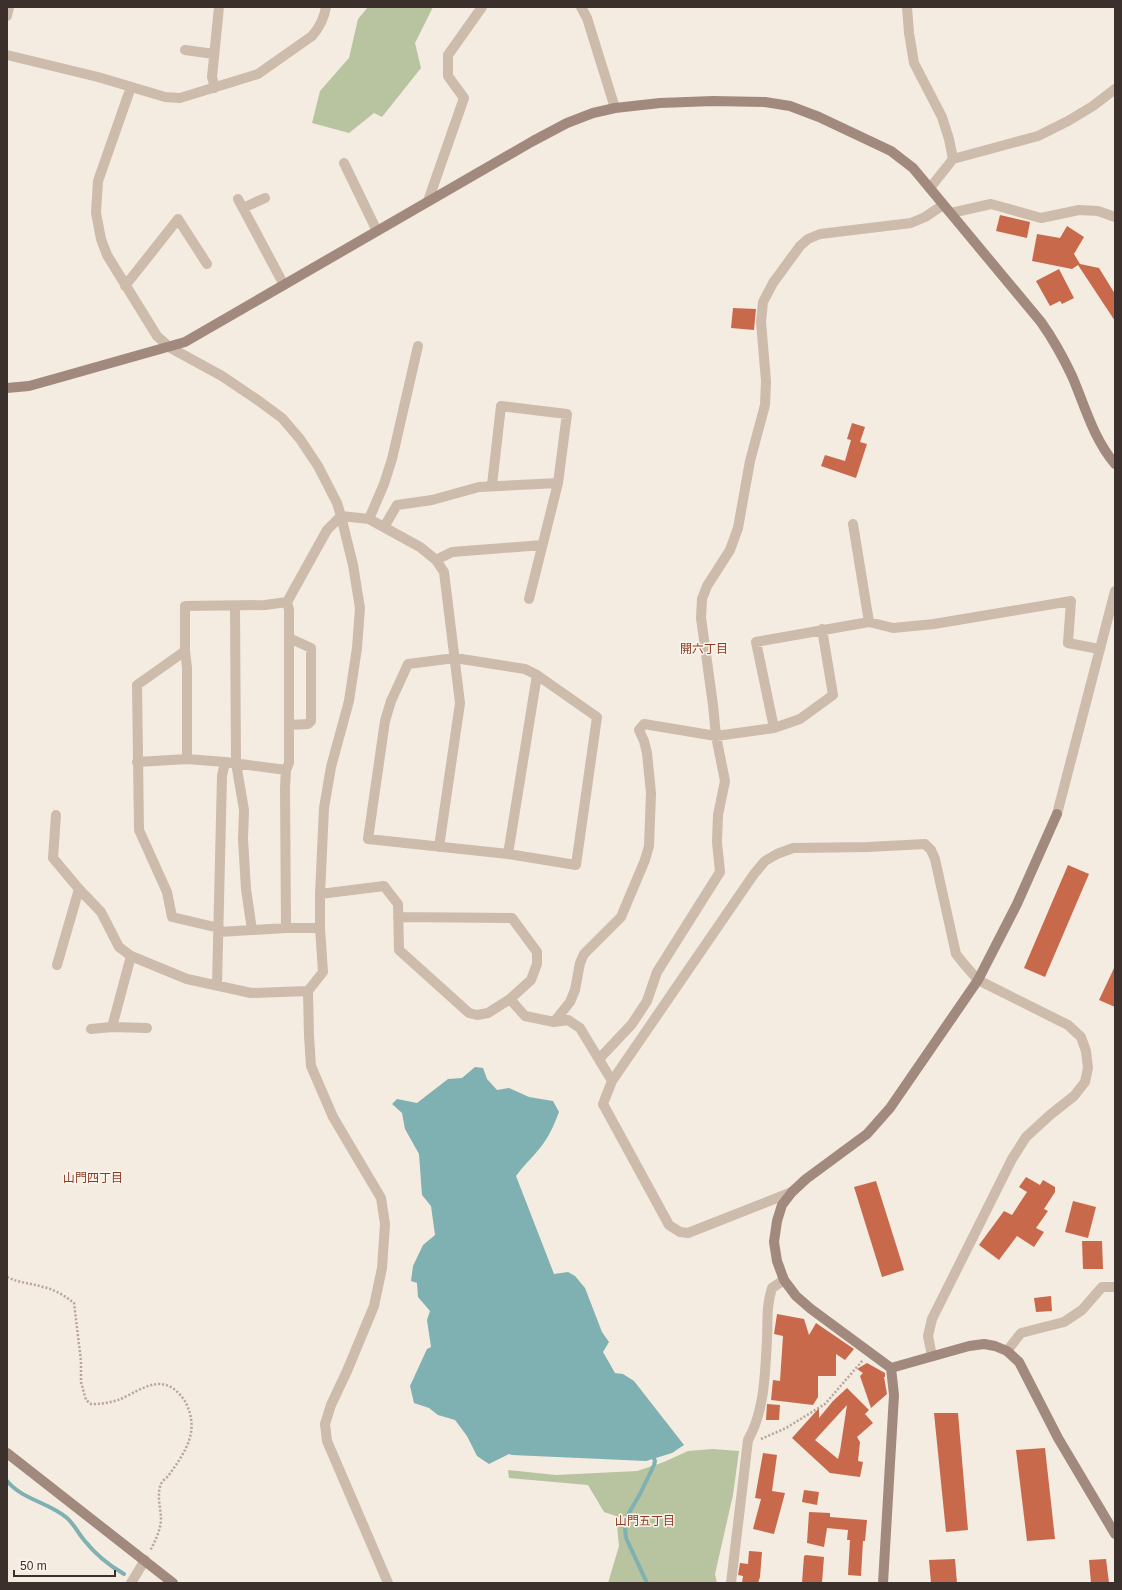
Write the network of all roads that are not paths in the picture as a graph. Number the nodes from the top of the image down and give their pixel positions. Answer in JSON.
{"nodes":[{"id":1,"x":9,"y":7,"type":"edge"},
{"id":2,"x":219,"y":7,"type":"edge"},
{"id":3,"x":326,"y":7,"type":"edge"},
{"id":4,"x":482,"y":7,"type":"edge"},
{"id":5,"x":581,"y":7,"type":"edge"},
{"id":6,"x":907,"y":7,"type":"edge"},
{"id":7,"x":7,"y":16,"type":"edge"},
{"id":8,"x":185,"y":50,"type":"dead end"},
{"id":9,"x":214,"y":54,"type":"junction"},
{"id":10,"x":7,"y":55,"type":"edge"},
{"id":11,"x":131,"y":87,"type":"junction"},
{"id":12,"x":215,"y":88,"type":"junction"},
{"id":13,"x":1115,"y":89,"type":"edge"},
{"id":14,"x":615,"y":108,"type":"junction"},
{"id":15,"x":953,"y":159,"type":"junction"},
{"id":16,"x":344,"y":163,"type":"dead end"},
{"id":17,"x":930,"y":188,"type":"junction"},
{"id":18,"x":265,"y":198,"type":"dead end"},
{"id":19,"x":238,"y":199,"type":"dead end"},
{"id":20,"x":428,"y":201,"type":"junction"},
{"id":21,"x":943,"y":205,"type":"junction"},
{"id":22,"x":243,"y":208,"type":"junction"},
{"id":23,"x":950,"y":213,"type":"junction"},
{"id":24,"x":1115,"y":217,"type":"edge"},
{"id":25,"x":377,"y":231,"type":"junction"},
{"id":26,"x":207,"y":264,"type":"dead end"},
{"id":27,"x":284,"y":285,"type":"junction"},
{"id":28,"x":125,"y":286,"type":"junction"},
{"id":29,"x":418,"y":346,"type":"dead end"},
{"id":30,"x":168,"y":347,"type":"junction"},
{"id":31,"x":8,"y":389,"type":"edge"},
{"id":32,"x":1115,"y":464,"type":"edge"},
{"id":33,"x":558,"y":483,"type":"junction"},
{"id":34,"x":492,"y":486,"type":"junction"},
{"id":35,"x":341,"y":516,"type":"junction"},
{"id":36,"x":369,"y":519,"type":"junction"},
{"id":37,"x":853,"y":524,"type":"dead end"},
{"id":38,"x":384,"y":527,"type":"junction"},
{"id":39,"x":542,"y":545,"type":"junction"},
{"id":40,"x":436,"y":560,"type":"junction"},
{"id":41,"x":1115,"y":591,"type":"edge"},
{"id":42,"x":529,"y":599,"type":"dead end"},
{"id":43,"x":287,"y":602,"type":"junction"},
{"id":44,"x":235,"y":606,"type":"junction"},
{"id":45,"x":869,"y":622,"type":"junction"},
{"id":46,"x":822,"y":629,"type":"junction"},
{"id":47,"x":289,"y":638,"type":"junction"},
{"id":48,"x":1099,"y":649,"type":"junction"},
{"id":49,"x":184,"y":651,"type":"junction"},
{"id":50,"x":455,"y":658,"type":"junction"},
{"id":51,"x":537,"y":676,"type":"junction"},
{"id":52,"x":289,"y":725,"type":"junction"},
{"id":53,"x":774,"y":728,"type":"junction"},
{"id":54,"x":716,"y":736,"type":"junction"},
{"id":55,"x":187,"y":759,"type":"junction"},
{"id":56,"x":137,"y":762,"type":"junction"},
{"id":57,"x":225,"y":762,"type":"junction"},
{"id":58,"x":236,"y":763,"type":"junction"},
{"id":59,"x":286,"y":770,"type":"junction"},
{"id":60,"x":56,"y":815,"type":"dead end"},
{"id":61,"x":438,"y":847,"type":"junction"},
{"id":62,"x":508,"y":854,"type":"junction"},
{"id":63,"x":79,"y":889,"type":"junction"},
{"id":64,"x":320,"y":894,"type":"junction"},
{"id":65,"x":398,"y":916,"type":"junction"},
{"id":66,"x":286,"y":928,"type":"junction"},
{"id":67,"x":320,"y":928,"type":"junction"},
{"id":68,"x":219,"y":930,"type":"junction"},
{"id":69,"x":252,"y":930,"type":"junction"},
{"id":70,"x":131,"y":956,"type":"junction"},
{"id":71,"x":57,"y":965,"type":"dead end"},
{"id":72,"x":978,"y":980,"type":"junction"},
{"id":73,"x":217,"y":986,"type":"junction"},
{"id":74,"x":308,"y":991,"type":"junction"},
{"id":75,"x":510,"y":999,"type":"junction"},
{"id":76,"x":554,"y":1022,"type":"junction"},
{"id":77,"x":112,"y":1027,"type":"junction"},
{"id":78,"x":147,"y":1028,"type":"dead end"},
{"id":79,"x":91,"y":1029,"type":"dead end"},
{"id":80,"x":599,"y":1058,"type":"junction"},
{"id":81,"x":612,"y":1081,"type":"junction"},
{"id":82,"x":792,"y":1192,"type":"junction"},
{"id":83,"x":784,"y":1280,"type":"junction"},
{"id":84,"x":1115,"y":1287,"type":"edge"},
{"id":85,"x":1007,"y":1351,"type":"junction"},
{"id":86,"x":932,"y":1356,"type":"junction"},
{"id":87,"x":891,"y":1368,"type":"junction"},
{"id":88,"x":7,"y":1453,"type":"edge"},
{"id":89,"x":1115,"y":1534,"type":"edge"},
{"id":90,"x":145,"y":1560,"type":"junction"},
{"id":91,"x":131,"y":1583,"type":"edge"},
{"id":92,"x":174,"y":1583,"type":"edge"},
{"id":93,"x":388,"y":1583,"type":"edge"},
{"id":94,"x":731,"y":1583,"type":"edge"},
{"id":95,"x":883,"y":1583,"type":"edge"}],
"edges":[{"from":1,"to":7,"type":"street"},
{"from":2,"to":9,"type":"street"},
{"from":3,"to":12,"type":"street"},
{"from":4,"to":20,"type":"street"},
{"from":5,"to":14,"type":"street"},
{"from":6,"to":15,"type":"street"},
{"from":8,"to":9,"type":"street"},
{"from":9,"to":12,"type":"street"},
{"from":10,"to":11,"type":"street"},
{"from":11,"to":12,"type":"street"},
{"from":11,"to":28,"type":"street"},
{"from":13,"to":15,"type":"street"},
{"from":14,"to":17,"type":"street"},
{"from":14,"to":20,"type":"street"},
{"from":15,"to":17,"type":"street"},
{"from":16,"to":25,"type":"street"},
{"from":17,"to":21,"type":"street"},
{"from":18,"to":22,"type":"street"},
{"from":19,"to":22,"type":"street"},
{"from":20,"to":25,"type":"street"},
{"from":21,"to":23,"type":"street"},
{"from":21,"to":54,"type":"street"},
{"from":22,"to":27,"type":"street"},
{"from":23,"to":24,"type":"street"},
{"from":23,"to":32,"type":"street"},
{"from":25,"to":27,"type":"street"},
{"from":26,"to":28,"type":"street"},
{"from":27,"to":30,"type":"street"},
{"from":28,"to":30,"type":"street"},
{"from":29,"to":36,"type":"street"},
{"from":30,"to":31,"type":"street"},
{"from":30,"to":35,"type":"street"},
{"from":33,"to":34,"type":"street"},
{"from":33,"to":34,"type":"street"},
{"from":33,"to":39,"type":"street"},
{"from":34,"to":38,"type":"street"},
{"from":35,"to":36,"type":"street"},
{"from":35,"to":43,"type":"street"},
{"from":35,"to":64,"type":"street"},
{"from":36,"to":38,"type":"street"},
{"from":37,"to":45,"type":"street"},
{"from":38,"to":40,"type":"street"},
{"from":39,"to":40,"type":"street"},
{"from":39,"to":42,"type":"street"},
{"from":40,"to":50,"type":"street"},
{"from":41,"to":48,"type":"street"},
{"from":43,"to":44,"type":"street"},
{"from":43,"to":47,"type":"street"},
{"from":44,"to":49,"type":"street"},
{"from":44,"to":58,"type":"street"},
{"from":45,"to":46,"type":"street"},
{"from":45,"to":48,"type":"street"},
{"from":46,"to":53,"type":"street"},
{"from":46,"to":53,"type":"street"},
{"from":47,"to":52,"type":"street"},
{"from":47,"to":52,"type":"street"},
{"from":48,"to":72,"type":"street"},
{"from":49,"to":55,"type":"street"},
{"from":49,"to":56,"type":"street"},
{"from":50,"to":51,"type":"street"},
{"from":50,"to":61,"type":"street"},
{"from":50,"to":61,"type":"street"},
{"from":51,"to":62,"type":"street"},
{"from":51,"to":62,"type":"street"},
{"from":52,"to":59,"type":"street"},
{"from":53,"to":54,"type":"street"},
{"from":54,"to":76,"type":"street"},
{"from":54,"to":80,"type":"street"},
{"from":55,"to":56,"type":"street"},
{"from":55,"to":57,"type":"street"},
{"from":56,"to":68,"type":"street"},
{"from":57,"to":58,"type":"street"},
{"from":57,"to":68,"type":"street"},
{"from":58,"to":59,"type":"street"},
{"from":58,"to":69,"type":"street"},
{"from":59,"to":66,"type":"street"},
{"from":60,"to":63,"type":"street"},
{"from":61,"to":62,"type":"street"},
{"from":63,"to":70,"type":"street"},
{"from":63,"to":71,"type":"street"},
{"from":64,"to":65,"type":"street"},
{"from":64,"to":67,"type":"street"},
{"from":65,"to":75,"type":"street"},
{"from":65,"to":75,"type":"street"},
{"from":66,"to":67,"type":"street"},
{"from":66,"to":69,"type":"street"},
{"from":67,"to":74,"type":"street"},
{"from":68,"to":69,"type":"street"},
{"from":68,"to":73,"type":"street"},
{"from":70,"to":73,"type":"street"},
{"from":70,"to":77,"type":"street"},
{"from":72,"to":81,"type":"street"},
{"from":72,"to":82,"type":"street"},
{"from":72,"to":86,"type":"street"},
{"from":73,"to":74,"type":"street"},
{"from":74,"to":93,"type":"street"},
{"from":75,"to":76,"type":"street"},
{"from":76,"to":80,"type":"street"},
{"from":77,"to":78,"type":"street"},
{"from":77,"to":79,"type":"street"},
{"from":80,"to":81,"type":"street"},
{"from":81,"to":82,"type":"street"},
{"from":82,"to":83,"type":"street"},
{"from":83,"to":87,"type":"street"},
{"from":83,"to":94,"type":"street"},
{"from":84,"to":85,"type":"street"},
{"from":85,"to":86,"type":"street"},
{"from":85,"to":89,"type":"street"},
{"from":86,"to":87,"type":"street"},
{"from":87,"to":95,"type":"street"},
{"from":88,"to":90,"type":"street"},
{"from":90,"to":91,"type":"street"},
{"from":90,"to":92,"type":"street"}]}
